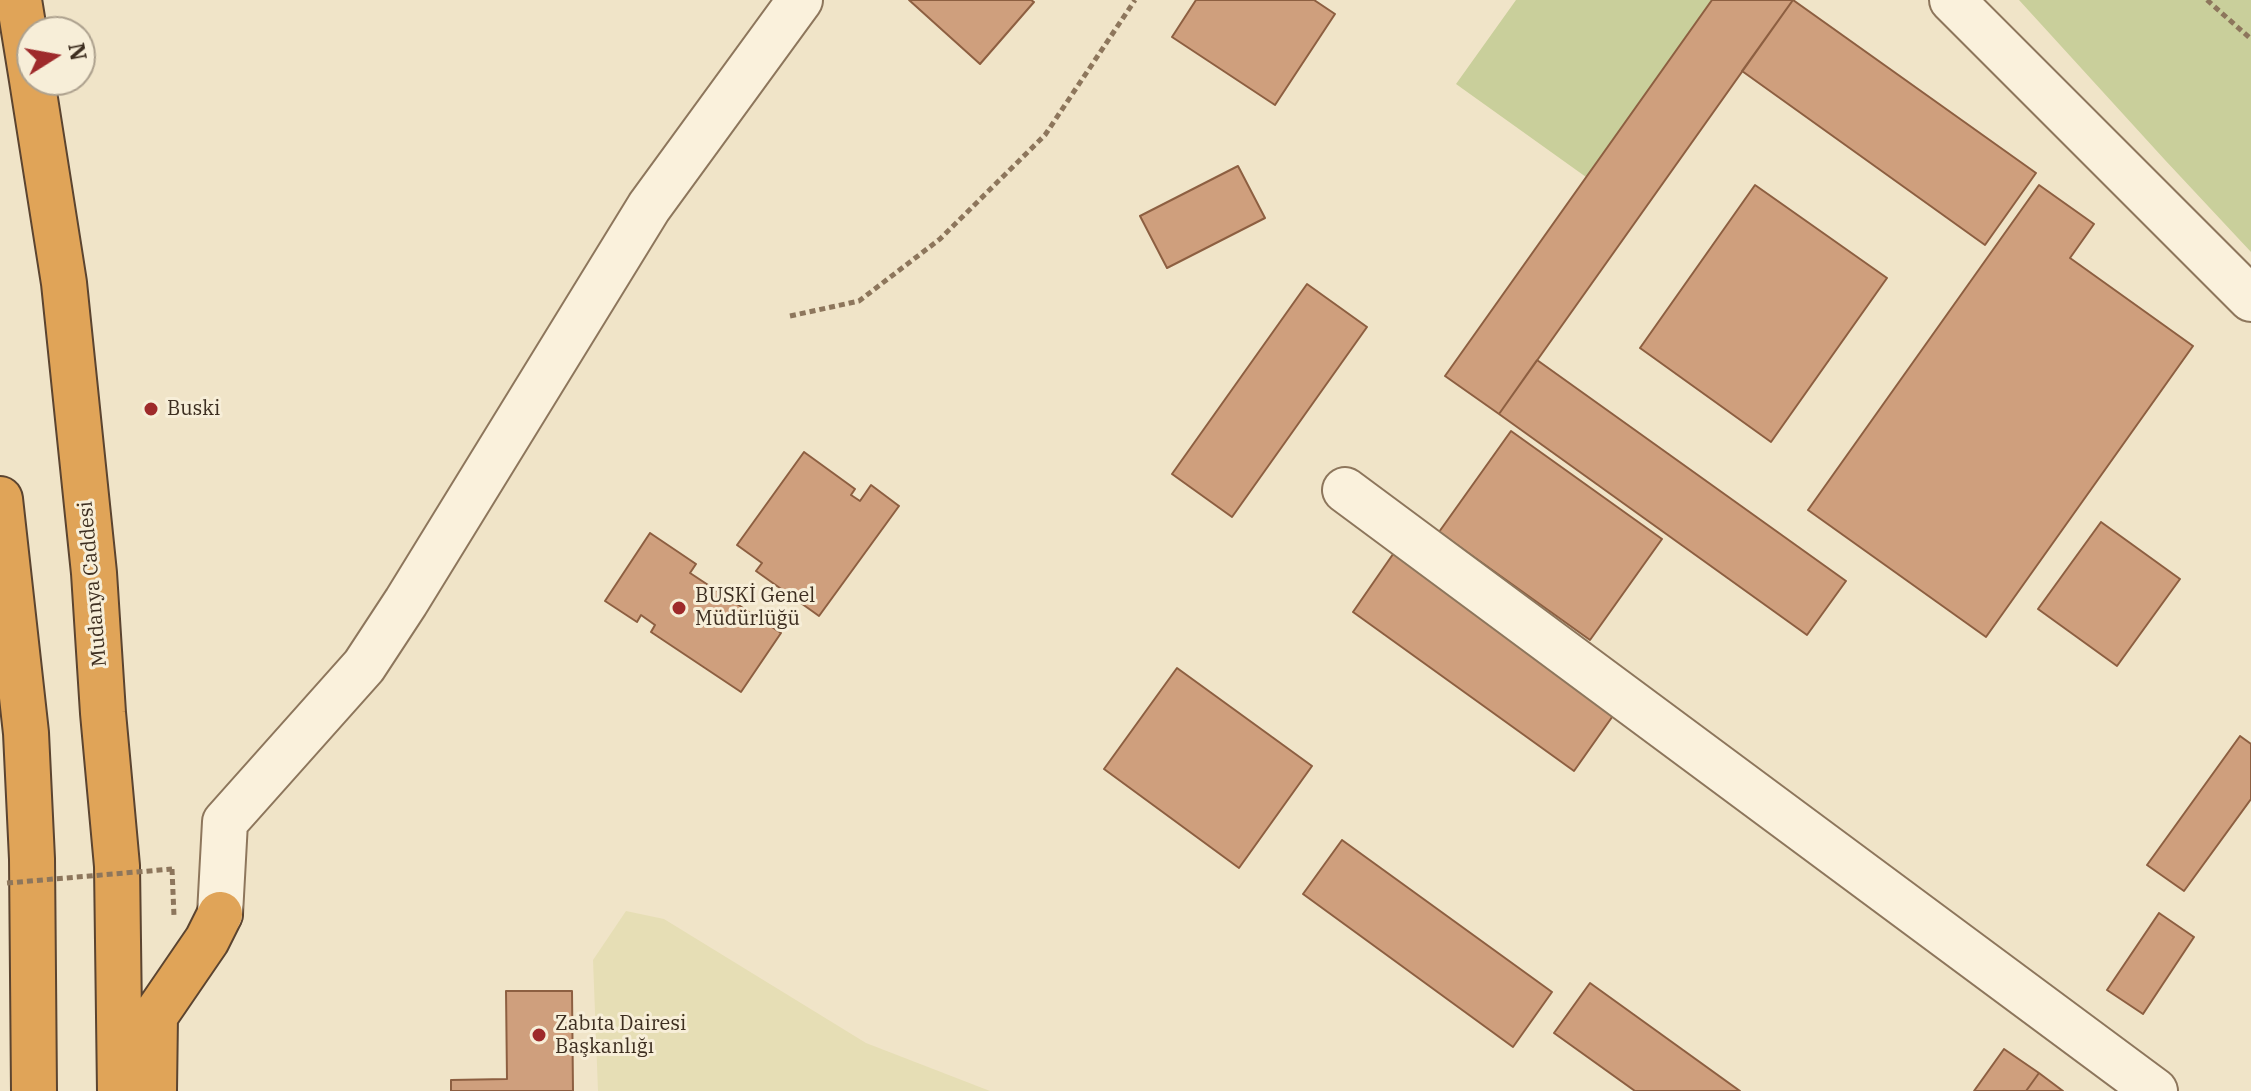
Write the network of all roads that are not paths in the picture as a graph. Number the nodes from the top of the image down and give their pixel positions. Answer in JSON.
{"nodes":[{"id":1,"x":800,"y":0,"type":"edge"},
{"id":2,"x":1952,"y":0,"type":"edge"},
{"id":3,"x":35,"y":96,"type":"edge"},
{"id":4,"x":2251,"y":299,"type":"edge"},
{"id":5,"x":1345,"y":490,"type":"dead end"},
{"id":6,"x":0,"y":499,"type":"edge"},
{"id":7,"x":220,"y":914,"type":"joint"},
{"id":8,"x":34,"y":1091,"type":"edge"},
{"id":9,"x":120,"y":1091,"type":"edge"},
{"id":10,"x":154,"y":1091,"type":"edge"},
{"id":11,"x":2155,"y":1091,"type":"edge"}],
"edges":[{"from":1,"to":7,"type":"street"},
{"from":2,"to":4,"type":"street"},
{"from":3,"to":9,"type":"highway","name":"Mudanya Caddesi"},
{"from":5,"to":11,"type":"street"},
{"from":6,"to":8,"type":"highway"},
{"from":7,"to":10,"type":"highway"}]}
